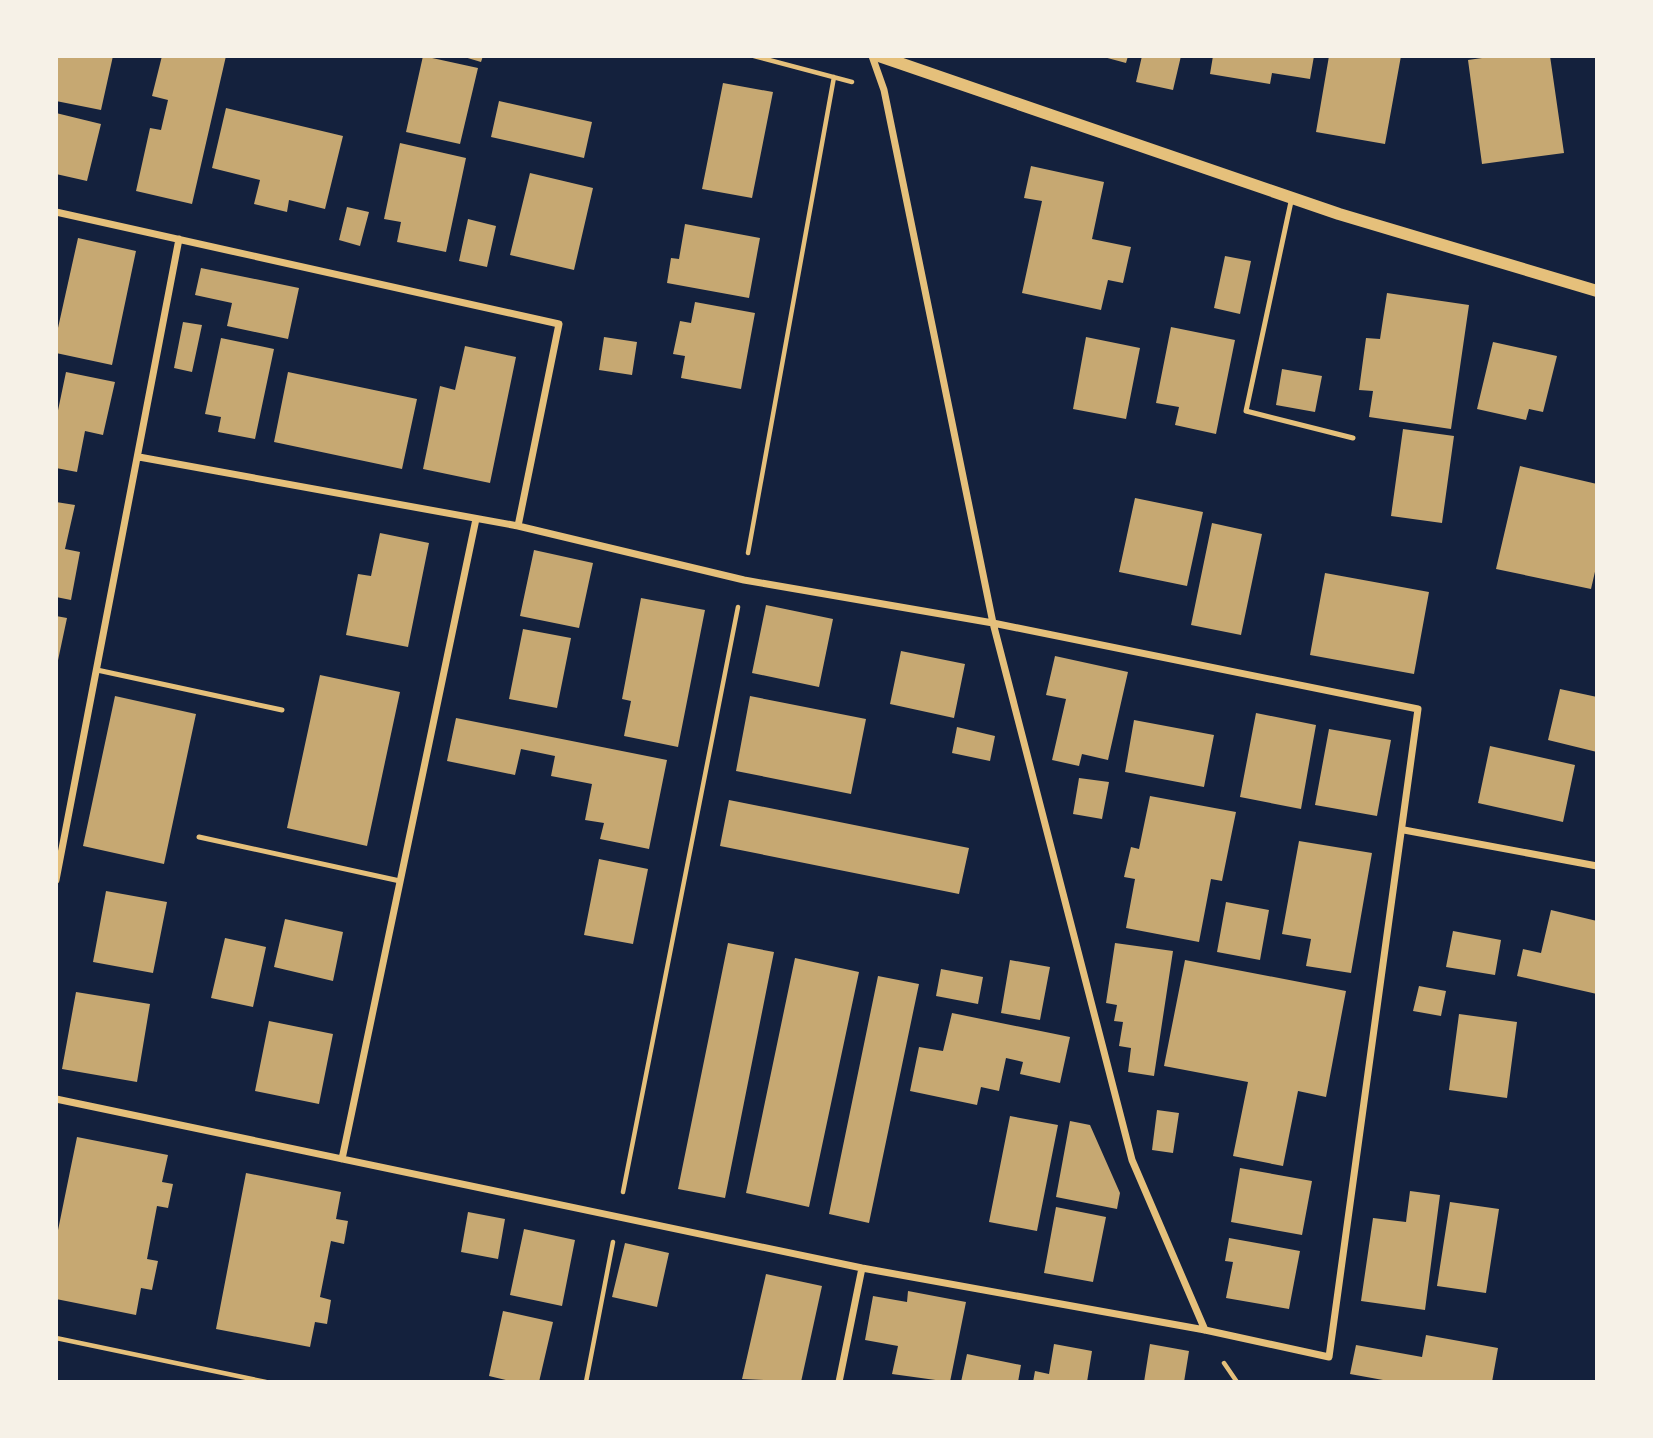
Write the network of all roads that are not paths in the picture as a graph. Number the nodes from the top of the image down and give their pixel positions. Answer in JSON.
{"nodes":[{"id":1,"x":872,"y":56,"type":"edge"},
{"id":2,"x":879,"y":56,"type":"edge"},
{"id":3,"x":1292,"y":197,"type":"junction"},
{"id":4,"x":56,"y":212,"type":"edge"},
{"id":5,"x":179,"y":240,"type":"junction"},
{"id":6,"x":1597,"y":291,"type":"edge"},
{"id":7,"x":1353,"y":438,"type":"dead end"},
{"id":8,"x":139,"y":457,"type":"junction"},
{"id":9,"x":476,"y":519,"type":"junction"},
{"id":10,"x":518,"y":526,"type":"junction"},
{"id":11,"x":993,"y":623,"type":"junction"},
{"id":12,"x":97,"y":670,"type":"junction"},
{"id":13,"x":282,"y":710,"type":"dead end"},
{"id":14,"x":1404,"y":830,"type":"junction"},
{"id":15,"x":199,"y":837,"type":"dead end"},
{"id":16,"x":1597,"y":866,"type":"edge"},
{"id":17,"x":56,"y":880,"type":"edge"},
{"id":18,"x":400,"y":881,"type":"junction"},
{"id":19,"x":56,"y":1100,"type":"edge"},
{"id":20,"x":342,"y":1159,"type":"junction"},
{"id":21,"x":862,"y":1268,"type":"junction"},
{"id":22,"x":1205,"y":1330,"type":"junction"},
{"id":23,"x":839,"y":1382,"type":"edge"}],
"edges":[{"from":1,"to":11,"type":"street"},
{"from":2,"to":3,"type":"street"},
{"from":3,"to":6,"type":"street"},
{"from":3,"to":7,"type":"lane"},
{"from":4,"to":5,"type":"street"},
{"from":5,"to":8,"type":"street"},
{"from":5,"to":10,"type":"street"},
{"from":8,"to":9,"type":"street"},
{"from":8,"to":12,"type":"street"},
{"from":9,"to":10,"type":"street"},
{"from":9,"to":18,"type":"street"},
{"from":10,"to":11,"type":"street"},
{"from":11,"to":14,"type":"street"},
{"from":11,"to":22,"type":"street"},
{"from":12,"to":13,"type":"lane"},
{"from":12,"to":17,"type":"street"},
{"from":14,"to":16,"type":"street"},
{"from":14,"to":22,"type":"street"},
{"from":15,"to":18,"type":"lane"},
{"from":18,"to":20,"type":"street"},
{"from":19,"to":20,"type":"street"},
{"from":20,"to":21,"type":"street"},
{"from":21,"to":22,"type":"street"},
{"from":21,"to":23,"type":"street"}]}
